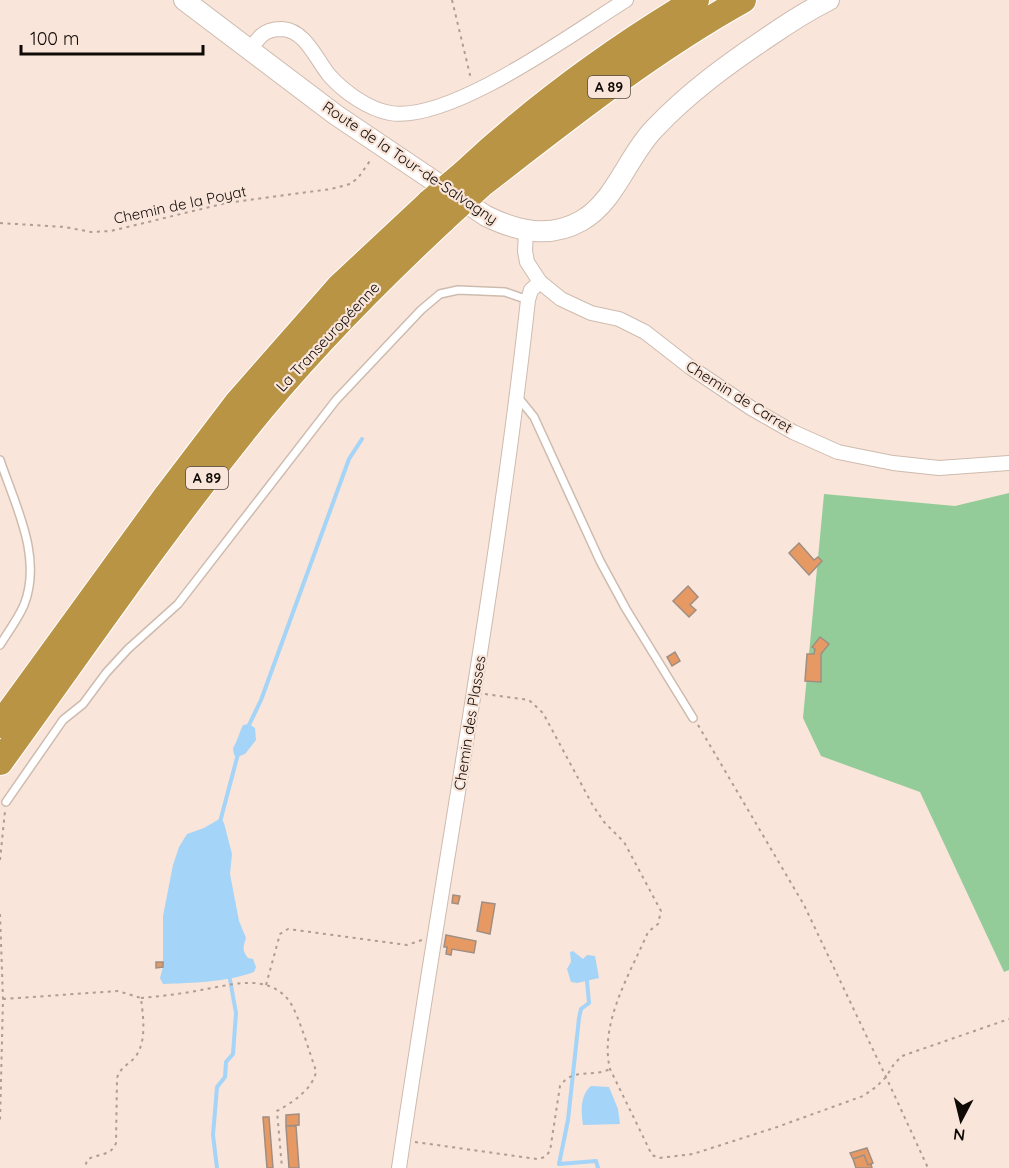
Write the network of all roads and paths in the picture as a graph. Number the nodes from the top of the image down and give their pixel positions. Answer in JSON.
{"nodes":[{"id":1,"x":184,"y":0,"type":"edge"},
{"id":2,"x":452,"y":0,"type":"edge"},
{"id":3,"x":626,"y":0,"type":"edge"},
{"id":4,"x":696,"y":0,"type":"edge"},
{"id":5,"x":743,"y":0,"type":"edge"},
{"id":6,"x":829,"y":0,"type":"edge"},
{"id":7,"x":249,"y":51,"type":"junction"},
{"id":8,"x":474,"y":92,"type":"junction"},
{"id":9,"x":381,"y":145,"type":"junction"},
{"id":10,"x":473,"y":179,"type":"junction"},
{"id":11,"x":437,"y":210,"type":"junction"},
{"id":12,"x":0,"y":223,"type":"edge"},
{"id":13,"x":526,"y":231,"type":"junction"},
{"id":14,"x":540,"y":282,"type":"junction"},
{"id":15,"x":528,"y":300,"type":"junction"},
{"id":16,"x":517,"y":396,"type":"junction"},
{"id":17,"x":0,"y":460,"type":"edge"},
{"id":18,"x":1009,"y":463,"type":"edge"},
{"id":19,"x":0,"y":645,"type":"edge"},
{"id":20,"x":476,"y":688,"type":"junction"},
{"id":21,"x":693,"y":718,"type":"joint"},
{"id":22,"x":0,"y":725,"type":"edge"},
{"id":23,"x":0,"y":762,"type":"edge"},
{"id":24,"x":6,"y":802,"type":"joint"},
{"id":25,"x":0,"y":860,"type":"edge"},
{"id":26,"x":0,"y":914,"type":"edge"},
{"id":27,"x":424,"y":932,"type":"dead end"},
{"id":28,"x":266,"y":985,"type":"junction"},
{"id":29,"x":141,"y":998,"type":"junction"},
{"id":30,"x":3,"y":999,"type":"junction"},
{"id":31,"x":1009,"y":1019,"type":"edge"},
{"id":32,"x":610,"y":1069,"type":"junction"},
{"id":33,"x":886,"y":1077,"type":"junction"},
{"id":34,"x":0,"y":1122,"type":"edge"},
{"id":35,"x":404,"y":1135,"type":"junction"},
{"id":36,"x":85,"y":1168,"type":"edge"},
{"id":37,"x":282,"y":1168,"type":"edge"},
{"id":38,"x":399,"y":1168,"type":"edge"},
{"id":39,"x":928,"y":1168,"type":"edge"}],
"edges":[{"from":1,"to":7,"type":"street","name":"Route de la Tour-de-Salvagny"},
{"from":2,"to":8,"type":"path"},
{"from":3,"to":8,"type":"street"},
{"from":4,"to":10,"type":"highway","name":"La Transeuropéenne","number":"A 89"},
{"from":5,"to":10,"type":"highway","name":"La Transeuropéenne","number":"A 89"},
{"from":6,"to":13,"type":"street","name":"Route de la Tour-de-Salvagny"},
{"from":7,"to":8,"type":"street"},
{"from":7,"to":9,"type":"street","name":"Route de la Tour-de-Salvagny"},
{"from":9,"to":12,"type":"path","name":"Chemin de la Poyat"},
{"from":9,"to":13,"type":"street","name":"Route de la Tour-de-Salvagny"},
{"from":10,"to":11,"type":"highway","name":"La Transeuropéenne","number":"A 89","bridge":true},
{"from":11,"to":22,"type":"highway","name":"La Transeuropéenne","number":"A 89"},
{"from":11,"to":23,"type":"highway","name":"La Transeuropéenne","number":"A 89"},
{"from":13,"to":14,"type":"street","name":"Chemin de Carret"},
{"from":14,"to":15,"type":"street","name":"Chemin des Plasses"},
{"from":14,"to":18,"type":"street","name":"Chemin de Carret"},
{"from":15,"to":16,"type":"street","name":"Chemin des Plasses"},
{"from":15,"to":24,"type":"lane"},
{"from":16,"to":20,"type":"street","name":"Chemin des Plasses"},
{"from":16,"to":21,"type":"lane"},
{"from":17,"to":19,"type":"lane"},
{"from":20,"to":32,"type":"path"},
{"from":20,"to":35,"type":"street","name":"Chemin des Plasses"},
{"from":21,"to":33,"type":"path"},
{"from":24,"to":25,"type":"path"},
{"from":26,"to":30,"type":"path"},
{"from":27,"to":28,"type":"path"},
{"from":28,"to":29,"type":"path"},
{"from":28,"to":37,"type":"path"},
{"from":29,"to":30,"type":"path"},
{"from":29,"to":36,"type":"path"},
{"from":30,"to":34,"type":"path"},
{"from":31,"to":33,"type":"path"},
{"from":32,"to":33,"type":"path"},
{"from":32,"to":35,"type":"path"},
{"from":33,"to":39,"type":"path"},
{"from":35,"to":38,"type":"street","name":"Chemin des Plasses"}]}
